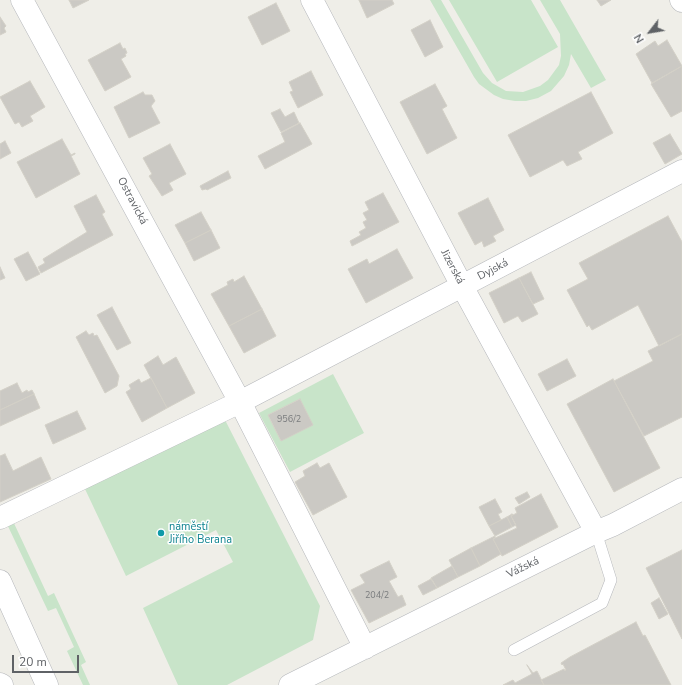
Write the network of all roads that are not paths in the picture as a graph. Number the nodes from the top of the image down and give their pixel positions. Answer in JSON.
{"nodes":[{"id":1,"x":22,"y":0,"type":"edge"},
{"id":2,"x":312,"y":0,"type":"edge"},
{"id":3,"x":682,"y":171,"type":"edge"},
{"id":4,"x":462,"y":286,"type":"junction"},
{"id":5,"x":240,"y":402,"type":"junction"},
{"id":6,"x":682,"y":489,"type":"edge"},
{"id":7,"x":0,"y":518,"type":"edge"},
{"id":8,"x":596,"y":532,"type":"junction"},
{"id":9,"x":0,"y":581,"type":"edge"},
{"id":10,"x":365,"y":648,"type":"junction"},
{"id":11,"x":514,"y":650,"type":"dead end"},
{"id":12,"x":47,"y":685,"type":"edge"},
{"id":13,"x":290,"y":685,"type":"edge"}],
"edges":[{"from":1,"to":5,"type":"street","name":"Ostravická"},
{"from":2,"to":4,"type":"street","name":"Jizerská"},
{"from":3,"to":4,"type":"street","name":"Dyjská"},
{"from":4,"to":5,"type":"street","name":"Dyjská"},
{"from":4,"to":8,"type":"street","name":"Jizerská"},
{"from":5,"to":7,"type":"street"},
{"from":5,"to":10,"type":"street"},
{"from":6,"to":8,"type":"street","name":"Vážská"},
{"from":8,"to":10,"type":"street","name":"Vážská"},
{"from":8,"to":11,"type":"lane"},
{"from":9,"to":12,"type":"street"},
{"from":10,"to":13,"type":"street"}]}
